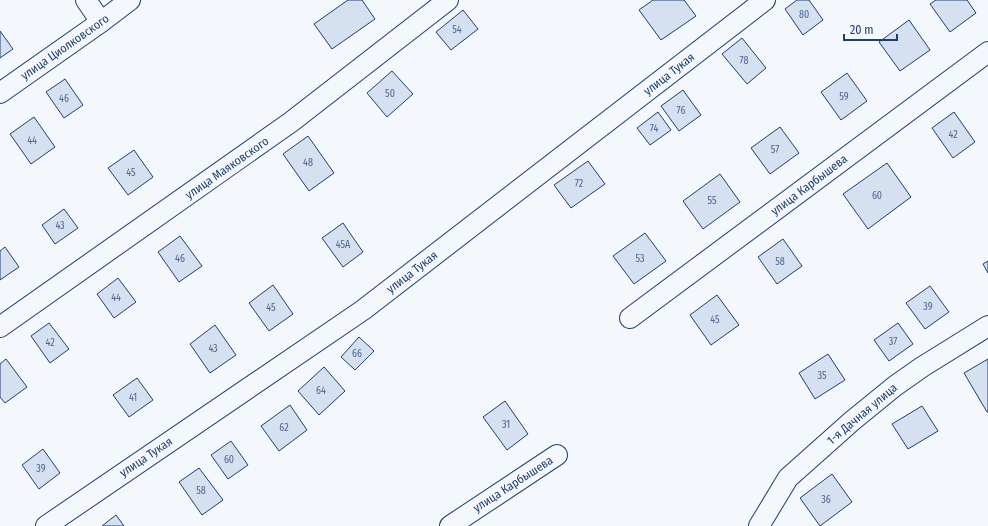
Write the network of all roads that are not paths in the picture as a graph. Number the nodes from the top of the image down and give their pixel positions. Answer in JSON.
{"nodes":[{"id":1,"x":86,"y":0,"type":"edge"},
{"id":2,"x":130,"y":0,"type":"edge"},
{"id":3,"x":448,"y":0,"type":"edge"},
{"id":4,"x":765,"y":0,"type":"edge"},
{"id":5,"x":101,"y":22,"type":"junction"},
{"id":6,"x":988,"y":52,"type":"edge"},
{"id":7,"x":0,"y":92,"type":"edge"},
{"id":8,"x":630,"y":318,"type":"dead end"},
{"id":9,"x":988,"y":326,"type":"edge"},
{"id":10,"x":0,"y":327,"type":"edge"},
{"id":11,"x":557,"y":455,"type":"dead end"},
{"id":12,"x":46,"y":526,"type":"edge"},
{"id":13,"x":450,"y":526,"type":"edge"},
{"id":14,"x":759,"y":526,"type":"edge"}],
"edges":[{"from":1,"to":5,"type":"street"},
{"from":2,"to":5,"type":"street","name":"улица Циолковского"},
{"from":3,"to":10,"type":"street","name":"улица Маяковского"},
{"from":4,"to":12,"type":"street","name":"улица Тукая"},
{"from":5,"to":7,"type":"street","name":"улица Циолковского"},
{"from":6,"to":8,"type":"street","name":"улица Карбышева"},
{"from":9,"to":14,"type":"street","name":"1-я Дачная улица"},
{"from":11,"to":13,"type":"street","name":"улица Карбышева"}]}
